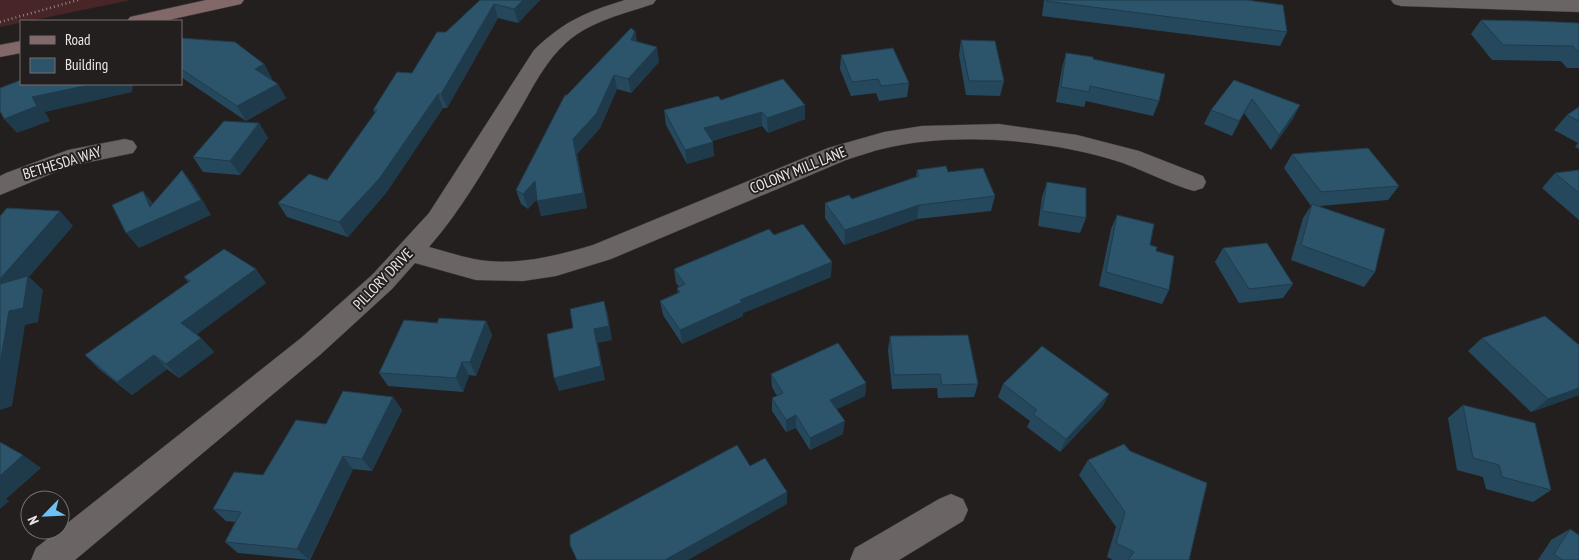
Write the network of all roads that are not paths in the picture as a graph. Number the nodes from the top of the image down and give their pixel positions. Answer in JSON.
{"nodes":[{"id":1,"x":234,"y":0,"type":"edge"},
{"id":2,"x":646,"y":0,"type":"edge"},
{"id":3,"x":1400,"y":0,"type":"edge"},
{"id":4,"x":1579,"y":6,"type":"edge"},
{"id":5,"x":142,"y":20,"type":"edge"},
{"id":6,"x":20,"y":47,"type":"edge"},
{"id":7,"x":0,"y":51,"type":"edge"},
{"id":8,"x":125,"y":147,"type":"dead end"},
{"id":9,"x":1194,"y":182,"type":"dead end"},
{"id":10,"x":0,"y":186,"type":"edge"},
{"id":11,"x":410,"y":252,"type":"junction"},
{"id":12,"x":951,"y":510,"type":"dead end"},
{"id":13,"x":48,"y":560,"type":"edge"},
{"id":14,"x":867,"y":560,"type":"edge"}],
"edges":[{"from":1,"to":5,"type":"street"},
{"from":2,"to":11,"type":"street","name":"PILLORY DRIVE"},
{"from":3,"to":4,"type":"street"},
{"from":6,"to":7,"type":"street"},
{"from":8,"to":10,"type":"street","name":"BETHESDA WAY"},
{"from":9,"to":11,"type":"street","name":"COLONY MILL LANE"},
{"from":11,"to":13,"type":"street","name":"PILLORY DRIVE"},
{"from":12,"to":14,"type":"street"}]}
